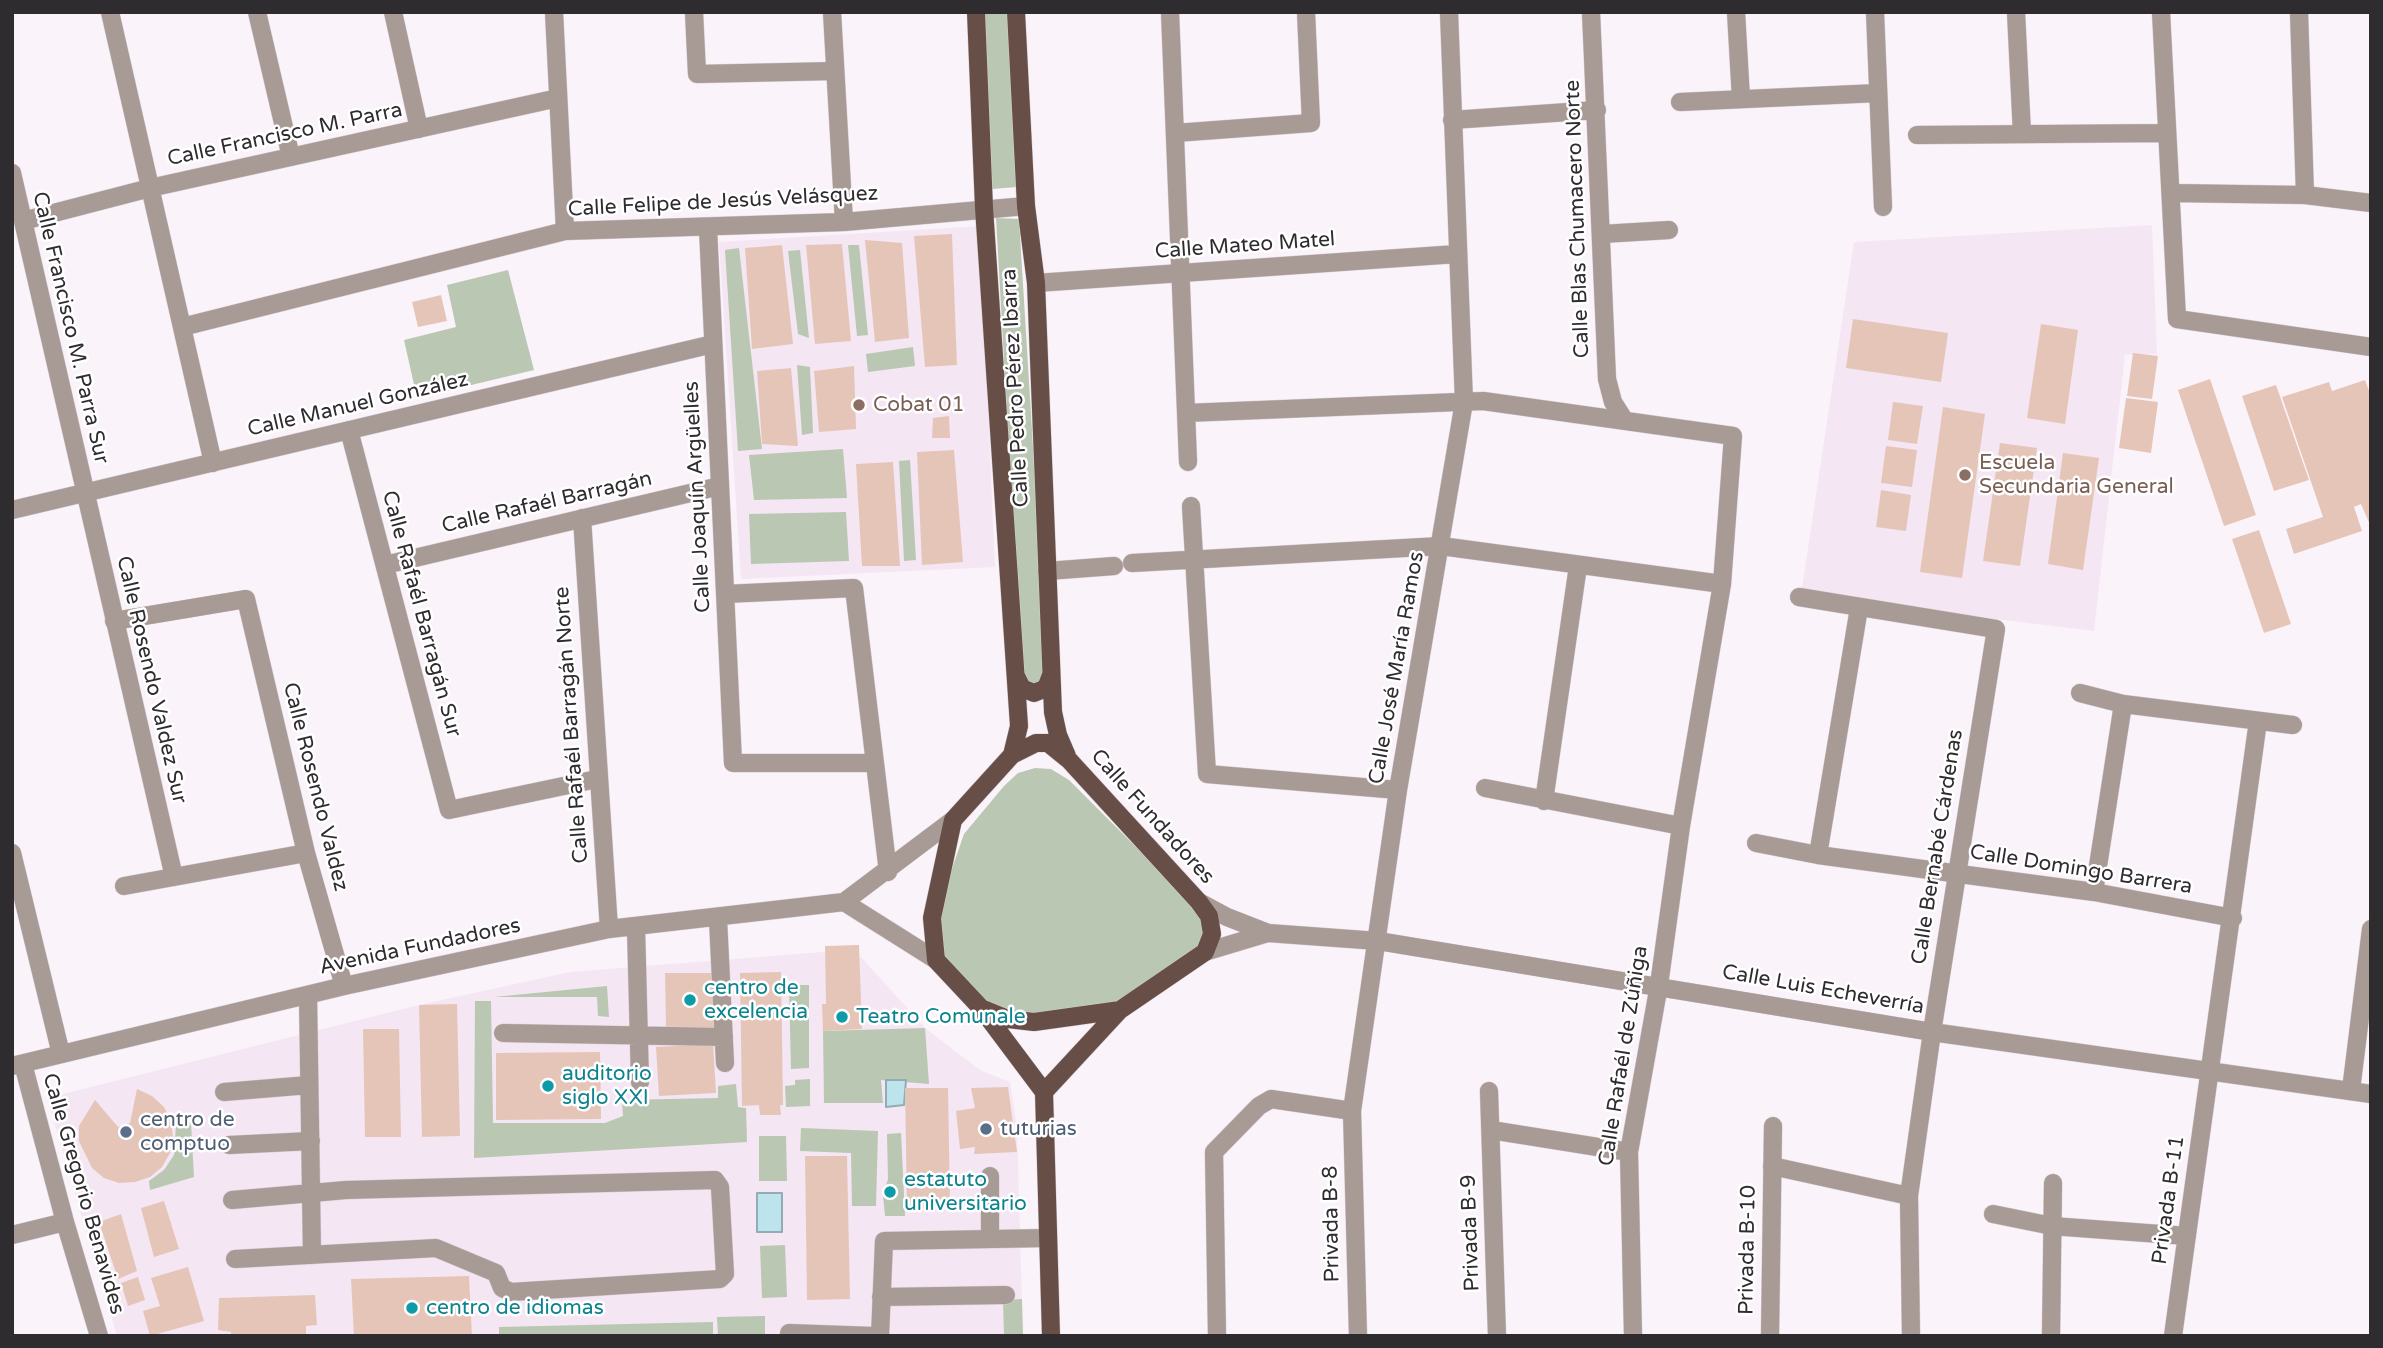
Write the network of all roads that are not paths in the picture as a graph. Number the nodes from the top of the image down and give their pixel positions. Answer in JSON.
{"nodes":[{"id":1,"x":110,"y":12,"type":"edge"},
{"id":2,"x":257,"y":12,"type":"edge"},
{"id":3,"x":393,"y":12,"type":"edge"},
{"id":4,"x":554,"y":12,"type":"edge"},
{"id":5,"x":694,"y":12,"type":"edge"},
{"id":6,"x":832,"y":12,"type":"edge"},
{"id":7,"x":976,"y":12,"type":"edge"},
{"id":8,"x":1016,"y":12,"type":"edge"},
{"id":9,"x":1170,"y":12,"type":"edge"},
{"id":10,"x":1307,"y":12,"type":"edge"},
{"id":11,"x":1449,"y":12,"type":"edge"},
{"id":12,"x":1591,"y":12,"type":"edge"},
{"id":13,"x":1736,"y":12,"type":"edge"},
{"id":14,"x":1875,"y":12,"type":"edge"},
{"id":15,"x":2016,"y":12,"type":"edge"},
{"id":16,"x":2161,"y":12,"type":"edge"},
{"id":17,"x":2299,"y":12,"type":"edge"},
{"id":18,"x":835,"y":71,"type":"junction"},
{"id":19,"x":1878,"y":93,"type":"junction"},
{"id":20,"x":558,"y":98,"type":"junction"},
{"id":21,"x":1741,"y":99,"type":"junction"},
{"id":22,"x":1680,"y":102,"type":"dead end"},
{"id":23,"x":1597,"y":110,"type":"junction"},
{"id":24,"x":1452,"y":120,"type":"junction"},
{"id":25,"x":419,"y":129,"type":"junction"},
{"id":26,"x":1175,"y":133,"type":"junction"},
{"id":27,"x":2167,"y":133,"type":"junction"},
{"id":28,"x":2022,"y":134,"type":"junction"},
{"id":29,"x":1917,"y":135,"type":"dead end"},
{"id":30,"x":291,"y":157,"type":"junction"},
{"id":31,"x":12,"y":173,"type":"edge"},
{"id":32,"x":150,"y":188,"type":"junction"},
{"id":33,"x":2171,"y":194,"type":"junction"},
{"id":34,"x":2305,"y":195,"type":"junction"},
{"id":35,"x":2371,"y":203,"type":"edge"},
{"id":36,"x":1026,"y":206,"type":"junction"},
{"id":37,"x":1883,"y":207,"type":"dead end"},
{"id":38,"x":984,"y":208,"type":"junction"},
{"id":39,"x":23,"y":221,"type":"junction"},
{"id":40,"x":844,"y":222,"type":"junction"},
{"id":41,"x":708,"y":228,"type":"junction"},
{"id":42,"x":1669,"y":230,"type":"dead end"},
{"id":43,"x":565,"y":231,"type":"junction"},
{"id":44,"x":1602,"y":234,"type":"junction"},
{"id":45,"x":1457,"y":254,"type":"junction"},
{"id":46,"x":1181,"y":274,"type":"junction"},
{"id":47,"x":1036,"y":283,"type":"junction"},
{"id":48,"x":182,"y":327,"type":"junction"},
{"id":49,"x":713,"y":344,"type":"junction"},
{"id":50,"x":2371,"y":347,"type":"edge"},
{"id":51,"x":1464,"y":402,"type":"junction"},
{"id":52,"x":1186,"y":413,"type":"junction"},
{"id":53,"x":1625,"y":421,"type":"junction"},
{"id":54,"x":349,"y":430,"type":"junction"},
{"id":55,"x":213,"y":463,"type":"junction"},
{"id":56,"x":1188,"y":463,"type":"dead end"},
{"id":57,"x":720,"y":486,"type":"junction"},
{"id":58,"x":83,"y":494,"type":"junction"},
{"id":59,"x":1191,"y":506,"type":"dead end"},
{"id":60,"x":12,"y":510,"type":"edge"},
{"id":61,"x":582,"y":518,"type":"junction"},
{"id":62,"x":1441,"y":546,"type":"junction"},
{"id":63,"x":1193,"y":558,"type":"junction"},
{"id":64,"x":1132,"y":563,"type":"dead end"},
{"id":65,"x":385,"y":565,"type":"junction"},
{"id":66,"x":1114,"y":566,"type":"dead end"},
{"id":67,"x":1578,"y":566,"type":"junction"},
{"id":68,"x":1047,"y":571,"type":"junction"},
{"id":69,"x":1722,"y":584,"type":"junction"},
{"id":70,"x":725,"y":594,"type":"junction"},
{"id":71,"x":1799,"y":597,"type":"dead end"},
{"id":72,"x":1859,"y":608,"type":"junction"},
{"id":73,"x":114,"y":621,"type":"junction"},
{"id":74,"x":1051,"y":675,"type":"junction"},
{"id":75,"x":1016,"y":676,"type":"junction"},
{"id":76,"x":2080,"y":694,"type":"dead end"},
{"id":77,"x":2123,"y":704,"type":"junction"},
{"id":78,"x":2258,"y":721,"type":"junction"},
{"id":79,"x":2293,"y":725,"type":"dead end"},
{"id":80,"x":1012,"y":755,"type":"junction"},
{"id":81,"x":1069,"y":760,"type":"junction"},
{"id":82,"x":875,"y":763,"type":"junction"},
{"id":83,"x":597,"y":779,"type":"junction"},
{"id":84,"x":1485,"y":788,"type":"dead end"},
{"id":85,"x":1398,"y":790,"type":"junction"},
{"id":86,"x":1544,"y":801,"type":"junction"},
{"id":87,"x":953,"y":820,"type":"junction"},
{"id":88,"x":1681,"y":826,"type":"junction"},
{"id":89,"x":1755,"y":843,"type":"dead end"},
{"id":90,"x":12,"y":853,"type":"edge"},
{"id":91,"x":306,"y":853,"type":"junction"},
{"id":92,"x":1818,"y":855,"type":"junction"},
{"id":93,"x":888,"y":872,"type":"junction"},
{"id":94,"x":1957,"y":873,"type":"junction"},
{"id":95,"x":174,"y":877,"type":"junction"},
{"id":96,"x":124,"y":886,"type":"dead end"},
{"id":97,"x":2094,"y":892,"type":"junction"},
{"id":98,"x":844,"y":902,"type":"junction"},
{"id":99,"x":1199,"y":902,"type":"junction"},
{"id":100,"x":2233,"y":918,"type":"junction"},
{"id":101,"x":718,"y":919,"type":"junction"},
{"id":102,"x":636,"y":927,"type":"junction"},
{"id":103,"x":608,"y":929,"type":"junction"},
{"id":104,"x":2371,"y":929,"type":"edge"},
{"id":105,"x":1268,"y":933,"type":"junction"},
{"id":106,"x":1378,"y":942,"type":"junction"},
{"id":107,"x":1205,"y":952,"type":"junction"},
{"id":108,"x":936,"y":960,"type":"junction"},
{"id":109,"x":1659,"y":985,"type":"junction"},
{"id":110,"x":344,"y":986,"type":"junction"},
{"id":111,"x":308,"y":995,"type":"junction"},
{"id":112,"x":981,"y":1008,"type":"junction"},
{"id":113,"x":1120,"y":1010,"type":"junction"},
{"id":114,"x":1932,"y":1032,"type":"junction"},
{"id":115,"x":503,"y":1033,"type":"dead end"},
{"id":116,"x":638,"y":1036,"type":"junction"},
{"id":117,"x":724,"y":1037,"type":"junction"},
{"id":118,"x":61,"y":1054,"type":"junction"},
{"id":119,"x":725,"y":1063,"type":"dead end"},
{"id":120,"x":18,"y":1065,"type":"edge"},
{"id":121,"x":2210,"y":1071,"type":"junction"},
{"id":122,"x":640,"y":1082,"type":"dead end"},
{"id":123,"x":309,"y":1085,"type":"junction"},
{"id":124,"x":2351,"y":1090,"type":"junction"},
{"id":125,"x":1489,"y":1091,"type":"dead end"},
{"id":126,"x":224,"y":1092,"type":"dead end"},
{"id":127,"x":1044,"y":1092,"type":"junction"},
{"id":128,"x":2371,"y":1094,"type":"edge"},
{"id":129,"x":1352,"y":1111,"type":"junction"},
{"id":130,"x":1773,"y":1126,"type":"dead end"},
{"id":131,"x":1491,"y":1130,"type":"junction"},
{"id":132,"x":310,"y":1141,"type":"junction"},
{"id":133,"x":229,"y":1145,"type":"dead end"},
{"id":134,"x":1629,"y":1152,"type":"junction"},
{"id":135,"x":1772,"y":1166,"type":"junction"},
{"id":136,"x":990,"y":1176,"type":"dead end"},
{"id":137,"x":2053,"y":1183,"type":"dead end"},
{"id":138,"x":310,"y":1192,"type":"junction"},
{"id":139,"x":1909,"y":1196,"type":"junction"},
{"id":140,"x":232,"y":1200,"type":"dead end"},
{"id":141,"x":1993,"y":1214,"type":"dead end"},
{"id":142,"x":65,"y":1222,"type":"junction"},
{"id":143,"x":2052,"y":1226,"type":"junction"},
{"id":144,"x":12,"y":1235,"type":"edge"},
{"id":145,"x":2187,"y":1236,"type":"junction"},
{"id":146,"x":1047,"y":1238,"type":"junction"},
{"id":147,"x":990,"y":1239,"type":"junction"},
{"id":148,"x":312,"y":1255,"type":"junction"},
{"id":149,"x":235,"y":1259,"type":"dead end"},
{"id":150,"x":1006,"y":1295,"type":"dead end"},
{"id":151,"x":881,"y":1297,"type":"junction"},
{"id":152,"x":789,"y":1333,"type":"dead end"},
{"id":153,"x":99,"y":1336,"type":"edge"},
{"id":154,"x":874,"y":1336,"type":"edge"},
{"id":155,"x":880,"y":1336,"type":"edge"},
{"id":156,"x":1051,"y":1336,"type":"edge"},
{"id":157,"x":1217,"y":1336,"type":"edge"},
{"id":158,"x":1358,"y":1336,"type":"edge"},
{"id":159,"x":1497,"y":1336,"type":"edge"},
{"id":160,"x":1633,"y":1336,"type":"edge"},
{"id":161,"x":1770,"y":1336,"type":"edge"},
{"id":162,"x":1911,"y":1336,"type":"edge"},
{"id":163,"x":2051,"y":1336,"type":"edge"},
{"id":164,"x":2173,"y":1336,"type":"edge"}],
"edges":[{"from":1,"to":32,"type":"street"},
{"from":2,"to":30,"type":"street"},
{"from":3,"to":25,"type":"street"},
{"from":4,"to":20,"type":"street"},
{"from":5,"to":18,"type":"street"},
{"from":6,"to":18,"type":"street"},
{"from":7,"to":38,"type":"main road","name":"Calle Pedro Pérez Ibarra"},
{"from":8,"to":36,"type":"main road","name":"Calle Pedro Pérez Ibarra"},
{"from":9,"to":26,"type":"street"},
{"from":10,"to":26,"type":"street"},
{"from":11,"to":24,"type":"street","name":"Calle José María Ramos"},
{"from":12,"to":23,"type":"street","name":"Calle Blas Chumacero Norte"},
{"from":13,"to":21,"type":"street"},
{"from":14,"to":19,"type":"street"},
{"from":15,"to":28,"type":"street"},
{"from":16,"to":27,"type":"street"},
{"from":17,"to":34,"type":"street"},
{"from":18,"to":40,"type":"street"},
{"from":19,"to":21,"type":"street"},
{"from":19,"to":37,"type":"street"},
{"from":20,"to":25,"type":"street","name":"Calle Francisco M. Parra"},
{"from":20,"to":43,"type":"street"},
{"from":21,"to":22,"type":"street"},
{"from":23,"to":24,"type":"street"},
{"from":23,"to":44,"type":"street","name":"Calle Blas Chumacero Norte"},
{"from":24,"to":45,"type":"street","name":"Calle José María Ramos"},
{"from":25,"to":30,"type":"street","name":"Calle Francisco M. Parra"},
{"from":26,"to":46,"type":"street"},
{"from":27,"to":28,"type":"street"},
{"from":27,"to":33,"type":"street"},
{"from":28,"to":29,"type":"street"},
{"from":30,"to":32,"type":"street","name":"Calle Francisco M. Parra"},
{"from":31,"to":39,"type":"street","name":"Calle Francisco M. Parra Sur"},
{"from":32,"to":39,"type":"street","name":"Calle Francisco M. Parra"},
{"from":32,"to":48,"type":"street"},
{"from":33,"to":34,"type":"street"},
{"from":33,"to":50,"type":"street"},
{"from":34,"to":35,"type":"street"},
{"from":36,"to":38,"type":"street","name":"Calle Felipe de Jesús Velásquez"},
{"from":36,"to":47,"type":"main road","name":"Calle Pedro Pérez Ibarra"},
{"from":38,"to":40,"type":"street","name":"Calle Felipe de Jesús Velásquez"},
{"from":38,"to":75,"type":"main road","name":"Calle Pedro Pérez Ibarra"},
{"from":39,"to":58,"type":"street","name":"Calle Francisco M. Parra Sur"},
{"from":40,"to":41,"type":"street","name":"Calle Felipe de Jesús Velásquez"},
{"from":41,"to":43,"type":"street","name":"Calle Felipe de Jesús Velásquez"},
{"from":41,"to":49,"type":"street","name":"Calle Joaquín Argüelles"},
{"from":42,"to":44,"type":"street"},
{"from":43,"to":48,"type":"street","name":"Calle Felipe de Jesús Velásquez"},
{"from":44,"to":53,"type":"street","name":"Calle Blas Chumacero Norte"},
{"from":45,"to":46,"type":"street","name":"Calle Mateo Matel"},
{"from":45,"to":51,"type":"street","name":"Calle José María Ramos"},
{"from":46,"to":47,"type":"street","name":"Calle Mateo Matel"},
{"from":46,"to":52,"type":"street"},
{"from":47,"to":68,"type":"main road","name":"Calle Pedro Pérez Ibarra"},
{"from":48,"to":55,"type":"street"},
{"from":49,"to":54,"type":"street","name":"Calle Manuel González"},
{"from":49,"to":57,"type":"street","name":"Calle Joaquín Argüelles"},
{"from":51,"to":52,"type":"street"},
{"from":51,"to":53,"type":"street"},
{"from":51,"to":62,"type":"street","name":"Calle José María Ramos"},
{"from":52,"to":56,"type":"street"},
{"from":53,"to":69,"type":"street","name":"Calle Rafaél de Zúñiga"},
{"from":54,"to":55,"type":"street","name":"Calle Manuel González"},
{"from":54,"to":65,"type":"street","name":"Calle Rafaél Barragán Sur"},
{"from":55,"to":58,"type":"street","name":"Calle Manuel González"},
{"from":57,"to":61,"type":"street","name":"Calle Rafaél Barragán"},
{"from":57,"to":70,"type":"street","name":"Calle Joaquín Argüelles"},
{"from":58,"to":60,"type":"street","name":"Calle Manuel González"},
{"from":58,"to":73,"type":"street","name":"Calle Rosendo Valdez Sur"},
{"from":59,"to":63,"type":"street"},
{"from":61,"to":65,"type":"street","name":"Calle Rafaél Barragán"},
{"from":61,"to":83,"type":"street","name":"Calle Rafaél Barragán Norte"},
{"from":62,"to":63,"type":"street"},
{"from":62,"to":67,"type":"street"},
{"from":62,"to":85,"type":"street","name":"Calle José María Ramos"},
{"from":63,"to":64,"type":"street"},
{"from":63,"to":85,"type":"street"},
{"from":65,"to":83,"type":"street","name":"Calle Rafaél Barragán Sur"},
{"from":66,"to":68,"type":"street"},
{"from":67,"to":69,"type":"street"},
{"from":67,"to":86,"type":"street"},
{"from":68,"to":74,"type":"main road","name":"Calle Pedro Pérez Ibarra"},
{"from":69,"to":88,"type":"street","name":"Calle Rafaél de Zúñiga"},
{"from":70,"to":82,"type":"street"},
{"from":70,"to":82,"type":"street","name":"Calle Joaquín Argüelles"},
{"from":71,"to":72,"type":"street"},
{"from":72,"to":92,"type":"street"},
{"from":72,"to":94,"type":"street","name":"Calle Bernabé Cárdenas"},
{"from":73,"to":91,"type":"street","name":"Calle Rosendo Valdez"},
{"from":73,"to":95,"type":"street","name":"Calle Rosendo Valdez Sur"},
{"from":74,"to":75,"type":"main road"},
{"from":74,"to":81,"type":"main road","name":"Calle Pedro Pérez Ibarra"},
{"from":75,"to":80,"type":"main road","name":"Calle Pedro Pérez Ibarra"},
{"from":76,"to":77,"type":"street"},
{"from":77,"to":78,"type":"street"},
{"from":77,"to":97,"type":"street"},
{"from":78,"to":79,"type":"street"},
{"from":78,"to":100,"type":"street"},
{"from":80,"to":81,"type":"main road","name":"Calle Fundadores"},
{"from":80,"to":87,"type":"main road","name":"Calle Fundadores"},
{"from":81,"to":99,"type":"main road","name":"Calle Fundadores"},
{"from":82,"to":93,"type":"street"},
{"from":83,"to":103,"type":"street","name":"Calle Rafaél Barragán Norte"},
{"from":84,"to":86,"type":"street"},
{"from":85,"to":106,"type":"street","name":"Calle José María Ramos"},
{"from":86,"to":88,"type":"street"},
{"from":87,"to":93,"type":"street","name":"Calle Fundadores"},
{"from":87,"to":108,"type":"main road"},
{"from":88,"to":109,"type":"street","name":"Calle Rafaél de Zúñiga"},
{"from":89,"to":92,"type":"street","name":"Calle Domingo Barrera"},
{"from":90,"to":118,"type":"street"},
{"from":91,"to":95,"type":"street"},
{"from":91,"to":110,"type":"street","name":"Calle Rosendo Valdez"},
{"from":92,"to":94,"type":"street","name":"Calle Domingo Barrera"},
{"from":93,"to":98,"type":"street","name":"Calle Fundadores"},
{"from":94,"to":97,"type":"street","name":"Calle Domingo Barrera"},
{"from":94,"to":114,"type":"street","name":"Calle Bernabé Cárdenas"},
{"from":95,"to":96,"type":"street"},
{"from":97,"to":100,"type":"street","name":"Calle Domingo Barrera"},
{"from":98,"to":101,"type":"street","name":"Avenida Fundadores"},
{"from":98,"to":108,"type":"street"},
{"from":99,"to":105,"type":"street","name":"Calle Luis Echeverría"},
{"from":99,"to":107,"type":"main road","name":"Calle Fundadores"},
{"from":100,"to":121,"type":"street"},
{"from":101,"to":102,"type":"street","name":"Avenida Fundadores"},
{"from":101,"to":117,"type":"street"},
{"from":102,"to":103,"type":"street","name":"Avenida Fundadores"},
{"from":102,"to":116,"type":"street"},
{"from":103,"to":110,"type":"street","name":"Avenida Fundadores"},
{"from":104,"to":124,"type":"street"},
{"from":105,"to":106,"type":"street","name":"Calle Luis Echeverría"},
{"from":105,"to":107,"type":"street","name":"Calle Luis Echeverría"},
{"from":106,"to":109,"type":"street","name":"Calle Luis Echeverría"},
{"from":106,"to":129,"type":"street","name":"Privada B-8"},
{"from":107,"to":113,"type":"main road"},
{"from":108,"to":112,"type":"main road"},
{"from":109,"to":114,"type":"street","name":"Calle Luis Echeverría"},
{"from":109,"to":134,"type":"street","name":"Calle Rafaél de Zúñiga"},
{"from":110,"to":111,"type":"street","name":"Avenida Fundadores"},
{"from":111,"to":118,"type":"street","name":"Avenida Fundadores"},
{"from":111,"to":123,"type":"street"},
{"from":112,"to":113,"type":"main road"},
{"from":112,"to":127,"type":"main road"},
{"from":113,"to":127,"type":"main road"},
{"from":114,"to":121,"type":"street","name":"Calle Luis Echeverría"},
{"from":114,"to":139,"type":"street","name":"Calle Bernabé Cárdenas"},
{"from":115,"to":116,"type":"street"},
{"from":116,"to":117,"type":"street"},
{"from":116,"to":122,"type":"street"},
{"from":117,"to":119,"type":"street"},
{"from":118,"to":120,"type":"street","name":"Avenida Fundadores"},
{"from":120,"to":142,"type":"street","name":"Calle Gregorio Benavides"},
{"from":121,"to":124,"type":"street","name":"Calle Luis Echeverría"},
{"from":121,"to":145,"type":"street","name":"Privada B-11"},
{"from":123,"to":126,"type":"street"},
{"from":123,"to":132,"type":"street"},
{"from":124,"to":128,"type":"street","name":"Calle Luis Echeverría"},
{"from":125,"to":131,"type":"street","name":"Privada B-9"},
{"from":127,"to":146,"type":"main road"},
{"from":129,"to":157,"type":"street"},
{"from":129,"to":158,"type":"street","name":"Privada B-8"},
{"from":130,"to":135,"type":"street","name":"Privada B-10"},
{"from":131,"to":134,"type":"street"},
{"from":131,"to":159,"type":"street","name":"Privada B-9"},
{"from":132,"to":133,"type":"street"},
{"from":132,"to":138,"type":"street"},
{"from":134,"to":160,"type":"street","name":"Calle Rafaél de Zúñiga"},
{"from":135,"to":139,"type":"street","name":"Privada B-10"},
{"from":135,"to":161,"type":"street","name":"Privada B-10"},
{"from":136,"to":147,"type":"street"},
{"from":137,"to":143,"type":"street"},
{"from":138,"to":140,"type":"street"},
{"from":138,"to":148,"type":"street"},
{"from":138,"to":148,"type":"street"},
{"from":139,"to":162,"type":"street","name":"Calle Bernabé Cárdenas"},
{"from":141,"to":143,"type":"street"},
{"from":142,"to":144,"type":"street"},
{"from":142,"to":153,"type":"street","name":"Calle Gregorio Benavides"},
{"from":143,"to":145,"type":"street"},
{"from":143,"to":163,"type":"street"},
{"from":145,"to":164,"type":"street","name":"Privada B-11"},
{"from":146,"to":147,"type":"street"},
{"from":146,"to":156,"type":"main road"},
{"from":147,"to":151,"type":"street"},
{"from":148,"to":149,"type":"street"},
{"from":150,"to":151,"type":"street"},
{"from":151,"to":155,"type":"street"},
{"from":152,"to":154,"type":"street"}]}
